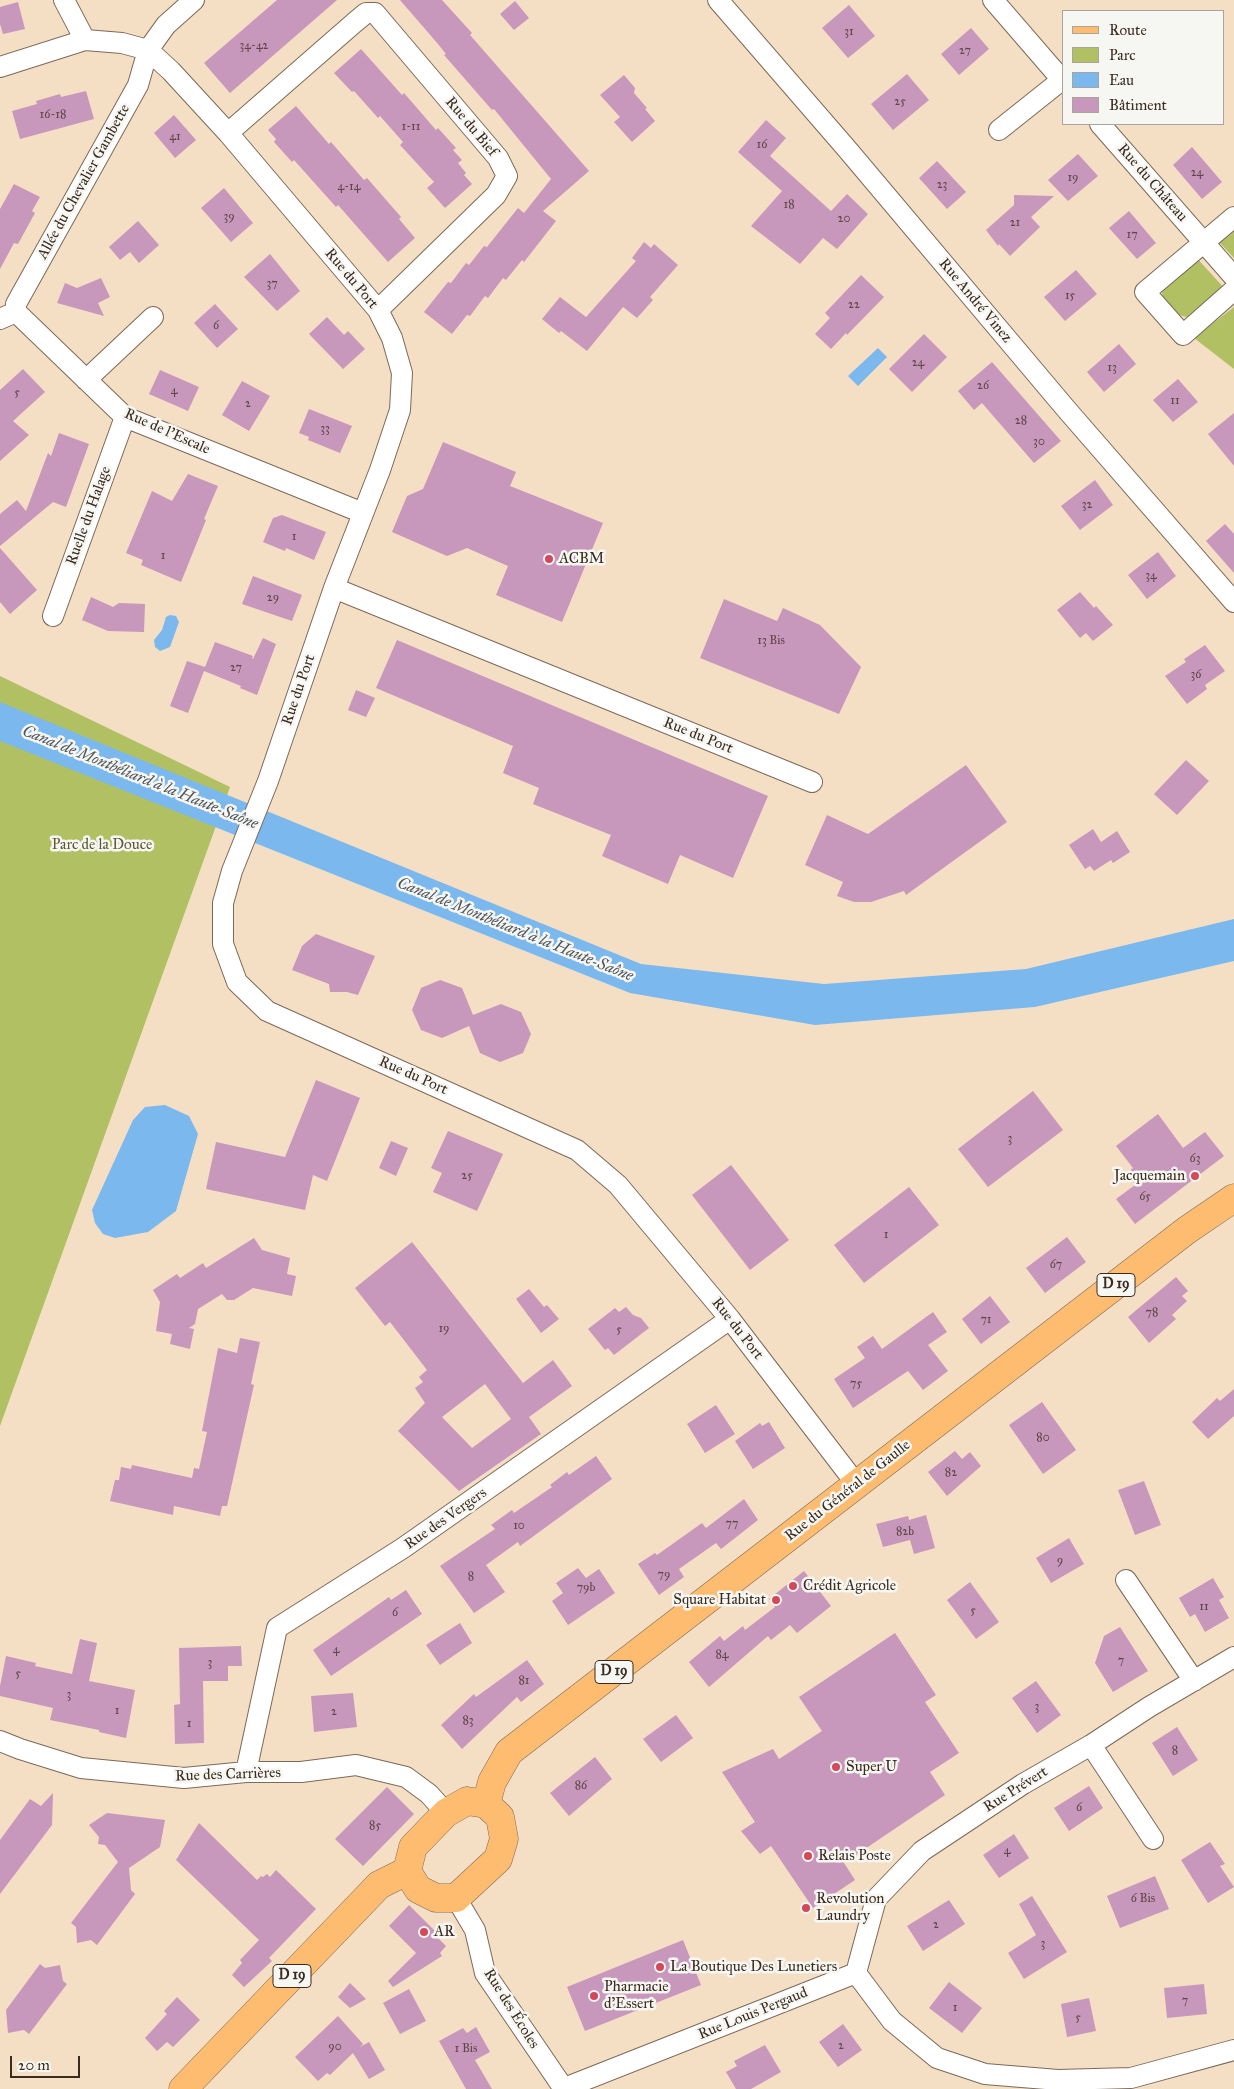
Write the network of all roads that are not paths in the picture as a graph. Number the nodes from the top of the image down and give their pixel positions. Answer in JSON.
{"nodes":[{"id":1,"x":64,"y":0,"type":"edge"},
{"id":2,"x":194,"y":0,"type":"edge"},
{"id":3,"x":718,"y":0,"type":"edge"},
{"id":4,"x":993,"y":0,"type":"edge"},
{"id":5,"x":363,"y":7,"type":"edge"},
{"id":6,"x":85,"y":40,"type":"junction"},
{"id":7,"x":148,"y":50,"type":"junction"},
{"id":8,"x":0,"y":67,"type":"edge"},
{"id":9,"x":1062,"y":80,"type":"edge"},
{"id":10,"x":1101,"y":125,"type":"edge"},
{"id":11,"x":1000,"y":130,"type":"dead end"},
{"id":12,"x":228,"y":133,"type":"junction"},
{"id":13,"x":1234,"y":216,"type":"edge"},
{"id":14,"x":1203,"y":242,"type":"junction"},
{"id":15,"x":1234,"y":277,"type":"edge"},
{"id":16,"x":1234,"y":290,"type":"edge"},
{"id":17,"x":378,"y":310,"type":"junction"},
{"id":18,"x":8,"y":316,"type":"edge"},
{"id":19,"x":153,"y":317,"type":"dead end"},
{"id":20,"x":86,"y":380,"type":"junction"},
{"id":21,"x":125,"y":417,"type":"junction"},
{"id":22,"x":363,"y":513,"type":"junction"},
{"id":23,"x":334,"y":588,"type":"junction"},
{"id":24,"x":1234,"y":602,"type":"edge"},
{"id":25,"x":53,"y":616,"type":"dead end"},
{"id":26,"x":812,"y":782,"type":"dead end"},
{"id":27,"x":1234,"y":1198,"type":"edge"},
{"id":28,"x":730,"y":1319,"type":"junction"},
{"id":29,"x":857,"y":1484,"type":"junction"},
{"id":30,"x":1126,"y":1580,"type":"dead end"},
{"id":31,"x":1234,"y":1657,"type":"edge"},
{"id":32,"x":1194,"y":1681,"type":"junction"},
{"id":33,"x":0,"y":1741,"type":"edge"},
{"id":34,"x":1091,"y":1745,"type":"junction"},
{"id":35,"x":246,"y":1772,"type":"junction"},
{"id":36,"x":486,"y":1804,"type":"junction"},
{"id":37,"x":446,"y":1813,"type":"junction"},
{"id":38,"x":1152,"y":1838,"type":"dead end"},
{"id":39,"x":407,"y":1871,"type":"junction"},
{"id":40,"x":456,"y":1898,"type":"junction"},
{"id":41,"x":856,"y":1972,"type":"junction"},
{"id":42,"x":1234,"y":2050,"type":"edge"},
{"id":43,"x":183,"y":2089,"type":"edge"},
{"id":44,"x":563,"y":2089,"type":"edge"}],
"edges":[{"from":1,"to":6,"type":"street"},
{"from":2,"to":7,"type":"street","name":"Allée du Chevalier Gambette"},
{"from":3,"to":24,"type":"street","name":"Rue André Vinez"},
{"from":4,"to":9,"type":"street"},
{"from":5,"to":12,"type":"street","name":"Rue du Bief"},
{"from":5,"to":17,"type":"street","name":"Rue du Bief"},
{"from":6,"to":7,"type":"street"},
{"from":6,"to":8,"type":"street"},
{"from":7,"to":12,"type":"street","name":"Rue du Port"},
{"from":7,"to":18,"type":"street","name":"Allée du Chevalier Gambette"},
{"from":9,"to":11,"type":"street"},
{"from":10,"to":14,"type":"street","name":"Rue du Château"},
{"from":12,"to":17,"type":"street","name":"Rue du Port"},
{"from":13,"to":14,"type":"street"},
{"from":14,"to":15,"type":"street","name":"Rue du Château"},
{"from":14,"to":16,"type":"street"},
{"from":17,"to":22,"type":"street","name":"Rue du Port"},
{"from":18,"to":20,"type":"street","name":"Rue de l'Escale"},
{"from":19,"to":20,"type":"street"},
{"from":20,"to":21,"type":"street","name":"Rue de l'Escale"},
{"from":21,"to":22,"type":"street","name":"Rue de l'Escale"},
{"from":21,"to":25,"type":"street","name":"Ruelle du Halage"},
{"from":22,"to":23,"type":"street","name":"Rue du Port"},
{"from":23,"to":26,"type":"street","name":"Rue du Port"},
{"from":23,"to":28,"type":"street","name":"Rue du Port"},
{"from":27,"to":29,"type":"main road","name":"Rue du Général de Gaulle","number":"D 19"},
{"from":28,"to":29,"type":"street","name":"Rue du Port"},
{"from":28,"to":35,"type":"street","name":"Rue des Vergers"},
{"from":29,"to":36,"type":"main road","name":"Rue du Général de Gaulle","number":"D 19"},
{"from":30,"to":32,"type":"street"},
{"from":31,"to":32,"type":"street","name":"Rue Prévert"},
{"from":32,"to":34,"type":"street","name":"Rue Prévert"},
{"from":33,"to":35,"type":"street","name":"Rue des Carrières"},
{"from":34,"to":38,"type":"street"},
{"from":34,"to":41,"type":"street","name":"Rue Prévert"},
{"from":35,"to":37,"type":"street","name":"Rue des Carrières"},
{"from":36,"to":37,"type":"main road"},
{"from":36,"to":40,"type":"main road"},
{"from":37,"to":39,"type":"main road"},
{"from":39,"to":40,"type":"main road"},
{"from":39,"to":43,"type":"main road","number":"D 19"},
{"from":40,"to":44,"type":"street","name":"Rue des Écoles"},
{"from":41,"to":42,"type":"street"},
{"from":41,"to":44,"type":"street","name":"Rue Louis Pergaud"}]}
